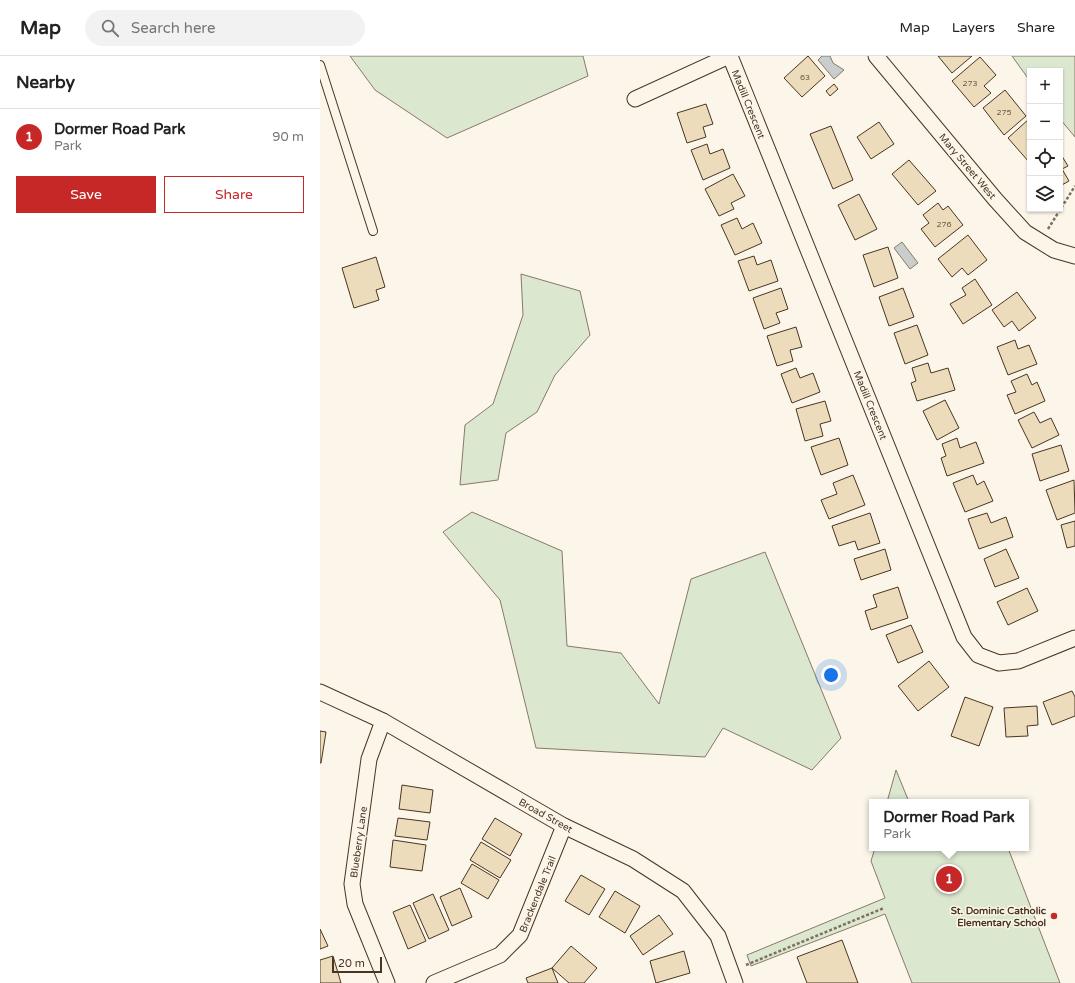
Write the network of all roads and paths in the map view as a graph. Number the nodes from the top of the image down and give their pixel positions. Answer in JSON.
{"nodes":[{"id":1,"x":730,"y":56,"type":"edge"},
{"id":2,"x":876,"y":56,"type":"edge"},
{"id":3,"x":320,"y":65,"type":"edge"},
{"id":4,"x":635,"y":99,"type":"dead end"},
{"id":5,"x":1075,"y":186,"type":"edge"},
{"id":6,"x":373,"y":231,"type":"dead end"},
{"id":7,"x":1040,"y":242,"type":"junction"},
{"id":8,"x":1075,"y":256,"type":"edge"},
{"id":9,"x":1075,"y":638,"type":"edge"},
{"id":10,"x":320,"y":692,"type":"edge"},
{"id":11,"x":382,"y":721,"type":"junction"},
{"id":12,"x":564,"y":826,"type":"junction"},
{"id":13,"x":884,"y":908,"type":"dead end"},
{"id":14,"x":733,"y":980,"type":"edge"},
{"id":15,"x":387,"y":983,"type":"edge"},
{"id":16,"x":434,"y":983,"type":"edge"}],
"edges":[{"from":1,"to":4,"type":"street"},
{"from":1,"to":9,"type":"street","name":"Madill Crescent"},
{"from":2,"to":7,"type":"street","name":"Mary Street West"},
{"from":3,"to":6,"type":"lane"},
{"from":5,"to":7,"type":"path"},
{"from":7,"to":8,"type":"street","name":"Mary Street West"},
{"from":10,"to":11,"type":"street","name":"Broad Street"},
{"from":11,"to":12,"type":"street","name":"Broad Street"},
{"from":11,"to":15,"type":"street","name":"Blueberry Lane"},
{"from":12,"to":14,"type":"street","name":"Broad Street"},
{"from":12,"to":16,"type":"street","name":"Brackendale Trail"},
{"from":13,"to":14,"type":"path"}]}
